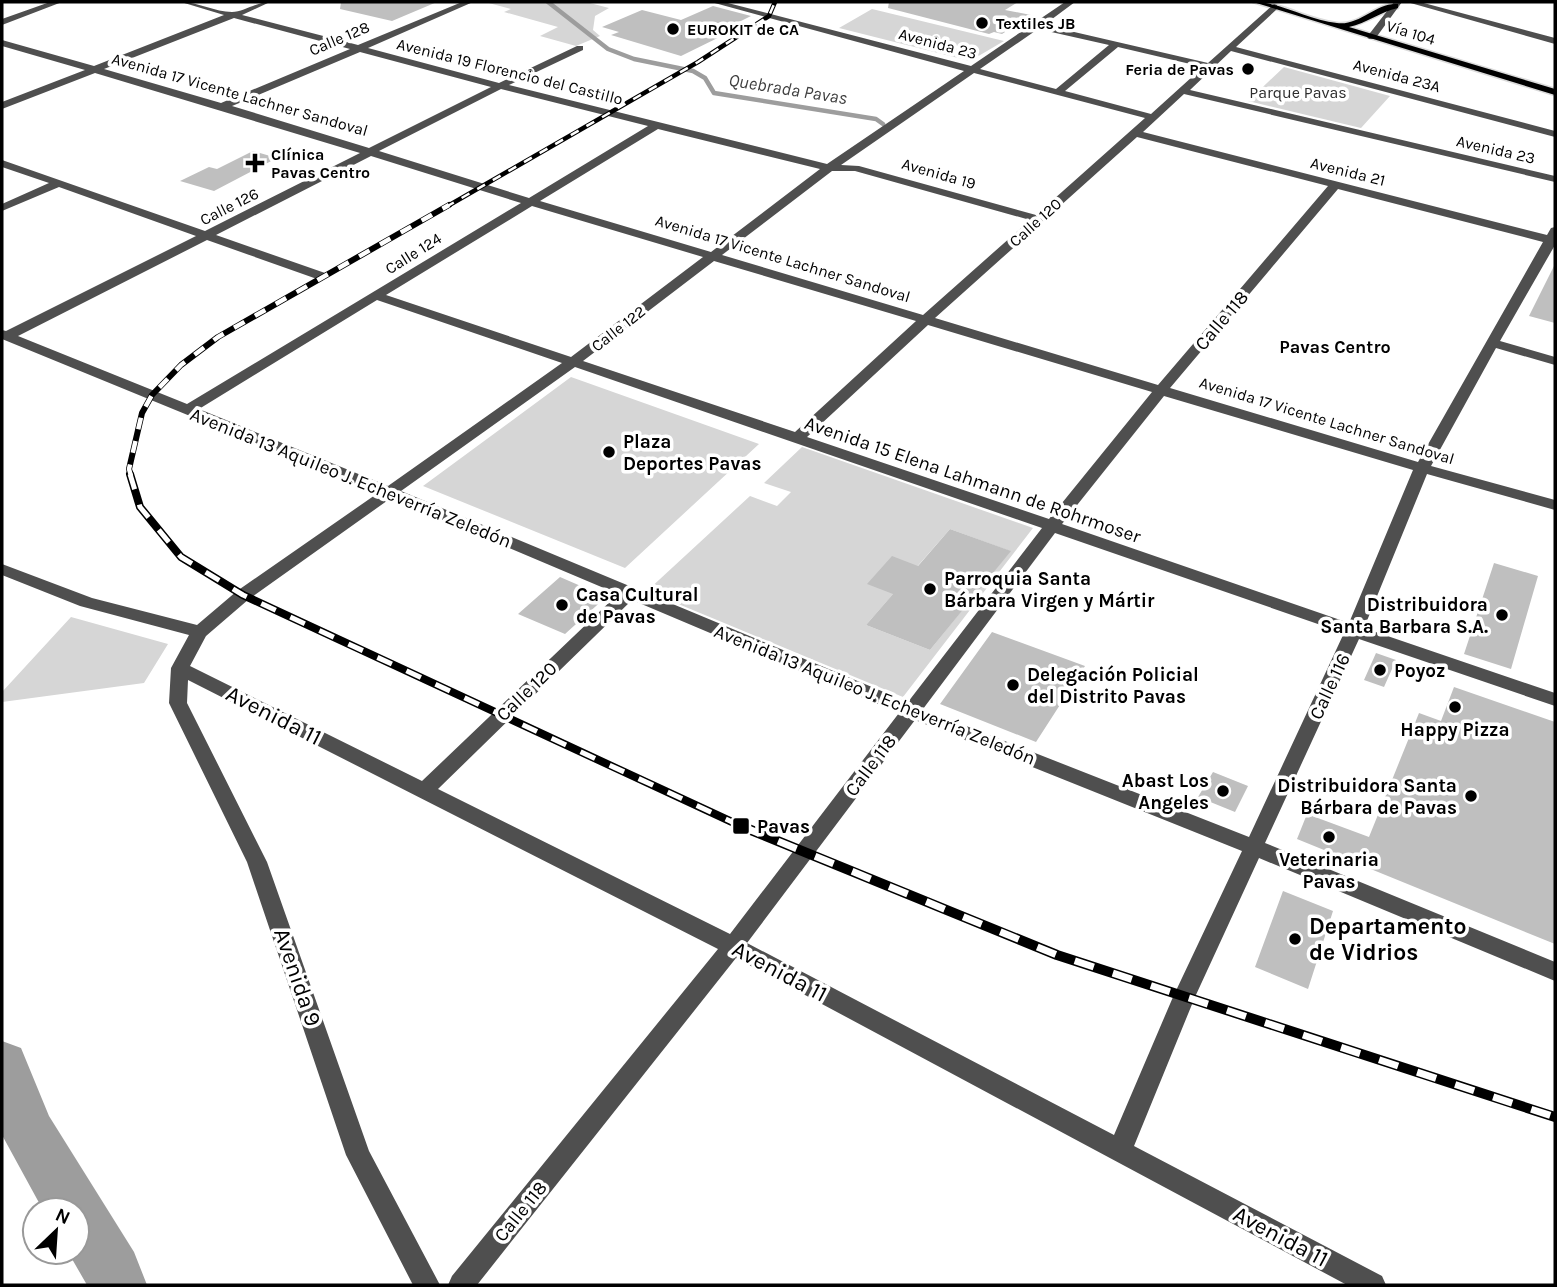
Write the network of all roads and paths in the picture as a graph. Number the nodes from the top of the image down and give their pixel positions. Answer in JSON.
{"nodes":[{"id":1,"x":58,"y":2,"type":"edge"},
{"id":2,"x":185,"y":2,"type":"edge"},
{"id":3,"x":266,"y":2,"type":"edge"},
{"id":4,"x":469,"y":2,"type":"edge"},
{"id":5,"x":715,"y":2,"type":"edge"},
{"id":6,"x":1071,"y":2,"type":"edge"},
{"id":7,"x":1258,"y":2,"type":"edge"},
{"id":8,"x":1411,"y":2,"type":"edge"},
{"id":9,"x":1396,"y":4,"type":"edge"},
{"id":10,"x":1274,"y":7,"type":"junction"},
{"id":11,"x":233,"y":15,"type":"junction"},
{"id":12,"x":2,"y":22,"type":"edge"},
{"id":13,"x":1037,"y":26,"type":"junction"},
{"id":14,"x":1338,"y":26,"type":"junction"},
{"id":15,"x":1372,"y":37,"type":"junction"},
{"id":16,"x":1555,"y":41,"type":"edge"},
{"id":17,"x":2,"y":43,"type":"edge"},
{"id":18,"x":1116,"y":44,"type":"junction"},
{"id":19,"x":355,"y":48,"type":"junction"},
{"id":20,"x":580,"y":48,"type":"dead end"},
{"id":21,"x":1230,"y":48,"type":"junction"},
{"id":22,"x":1210,"y":66,"type":"junction"},
{"id":23,"x":974,"y":69,"type":"junction"},
{"id":24,"x":95,"y":70,"type":"junction"},
{"id":25,"x":500,"y":86,"type":"junction"},
{"id":26,"x":1183,"y":91,"type":"junction"},
{"id":27,"x":1058,"y":92,"type":"junction"},
{"id":28,"x":1555,"y":92,"type":"edge"},
{"id":29,"x":2,"y":106,"type":"edge"},
{"id":30,"x":222,"y":106,"type":"junction"},
{"id":31,"x":1152,"y":117,"type":"junction"},
{"id":32,"x":657,"y":125,"type":"junction"},
{"id":33,"x":1133,"y":133,"type":"junction"},
{"id":34,"x":1555,"y":134,"type":"edge"},
{"id":35,"x":371,"y":150,"type":"junction"},
{"id":36,"x":2,"y":163,"type":"edge"},
{"id":37,"x":829,"y":168,"type":"junction"},
{"id":38,"x":1555,"y":179,"type":"edge"},
{"id":39,"x":59,"y":183,"type":"junction"},
{"id":40,"x":1336,"y":184,"type":"junction"},
{"id":41,"x":531,"y":202,"type":"junction"},
{"id":42,"x":2,"y":208,"type":"edge"},
{"id":43,"x":1038,"y":219,"type":"junction"},
{"id":44,"x":207,"y":235,"type":"junction"},
{"id":45,"x":1553,"y":237,"type":"edge"},
{"id":46,"x":712,"y":255,"type":"junction"},
{"id":47,"x":321,"y":276,"type":"dead end"},
{"id":48,"x":377,"y":296,"type":"junction"},
{"id":49,"x":923,"y":319,"type":"junction"},
{"id":50,"x":4,"y":335,"type":"edge"},
{"id":51,"x":1492,"y":343,"type":"junction"},
{"id":52,"x":1555,"y":361,"type":"edge"},
{"id":53,"x":573,"y":362,"type":"junction"},
{"id":54,"x":1162,"y":389,"type":"junction"},
{"id":55,"x":187,"y":410,"type":"junction"},
{"id":56,"x":797,"y":438,"type":"junction"},
{"id":57,"x":1422,"y":468,"type":"junction"},
{"id":58,"x":392,"y":493,"type":"junction"},
{"id":59,"x":1555,"y":505,"type":"edge"},
{"id":60,"x":1051,"y":527,"type":"junction"},
{"id":61,"x":2,"y":569,"type":"edge"},
{"id":62,"x":630,"y":592,"type":"junction"},
{"id":63,"x":1354,"y":631,"type":"junction"},
{"id":64,"x":200,"y":632,"type":"junction"},
{"id":65,"x":180,"y":668,"type":"junction"},
{"id":66,"x":1555,"y":701,"type":"edge"},
{"id":67,"x":911,"y":711,"type":"junction"},
{"id":68,"x":424,"y":791,"type":"junction"},
{"id":69,"x":1254,"y":847,"type":"junction"},
{"id":70,"x":733,"y":946,"type":"junction"},
{"id":71,"x":1555,"y":972,"type":"edge"},
{"id":72,"x":1120,"y":1149,"type":"junction"},
{"id":73,"x":428,"y":1285,"type":"edge"},
{"id":74,"x":460,"y":1285,"type":"edge"},
{"id":75,"x":1373,"y":1285,"type":"edge"}],
"edges":[{"from":1,"to":12,"type":"street"},
{"from":2,"to":11,"type":"street","name":"Avenida 19 Florencio del Castillo"},
{"from":3,"to":11,"type":"street"},
{"from":4,"to":19,"type":"street","name":"Calle 128"},
{"from":5,"to":23,"type":"street","name":"Avenida 23"},
{"from":6,"to":13,"type":"street","name":"Calle 122"},
{"from":7,"to":10,"type":"main road","name":"Vía 104"},
{"from":8,"to":16,"type":"street"},
{"from":9,"to":14,"type":"main road"},
{"from":9,"to":15,"type":"street"},
{"from":10,"to":14,"type":"main road","name":"Vía 104"},
{"from":10,"to":21,"type":"street","name":"Calle 120"},
{"from":11,"to":19,"type":"street","name":"Avenida 19 Florencio del Castillo"},
{"from":11,"to":24,"type":"street"},
{"from":13,"to":18,"type":"street"},
{"from":13,"to":23,"type":"street","name":"Calle 122"},
{"from":14,"to":15,"type":"main road","name":"Vía 104"},
{"from":15,"to":28,"type":"main road","name":"Vía 104"},
{"from":17,"to":24,"type":"street","name":"Avenida 17 Vicente Lachner Sandoval"},
{"from":18,"to":22,"type":"street"},
{"from":18,"to":27,"type":"street"},
{"from":19,"to":25,"type":"street","name":"Avenida 19 Florencio del Castillo"},
{"from":19,"to":30,"type":"street","name":"Calle 128"},
{"from":20,"to":25,"type":"street","name":"Calle 126"},
{"from":21,"to":22,"type":"street","name":"Calle 120"},
{"from":21,"to":34,"type":"street","name":"Avenida 23A"},
{"from":22,"to":26,"type":"street","name":"Calle 120"},
{"from":23,"to":27,"type":"street","name":"Avenida 23"},
{"from":23,"to":37,"type":"street","name":"Calle 122"},
{"from":24,"to":29,"type":"street"},
{"from":24,"to":30,"type":"street","name":"Avenida 17 Vicente Lachner Sandoval"},
{"from":25,"to":32,"type":"street","name":"Avenida 19 Florencio del Castillo"},
{"from":25,"to":35,"type":"street","name":"Calle 126"},
{"from":26,"to":31,"type":"street","name":"Calle 120"},
{"from":26,"to":38,"type":"street","name":"Avenida 23"},
{"from":27,"to":31,"type":"street","name":"Avenida 23"},
{"from":30,"to":35,"type":"street","name":"Avenida 17 Vicente Lachner Sandoval"},
{"from":31,"to":33,"type":"street","name":"Calle 120"},
{"from":32,"to":37,"type":"street","name":"Avenida 19 Florencio del Castillo"},
{"from":32,"to":41,"type":"street","name":"Calle 124"},
{"from":33,"to":40,"type":"street","name":"Avenida 21"},
{"from":33,"to":43,"type":"street","name":"Calle 120"},
{"from":35,"to":41,"type":"street","name":"Avenida 17 Vicente Lachner Sandoval"},
{"from":35,"to":44,"type":"street","name":"Calle 126"},
{"from":36,"to":39,"type":"street"},
{"from":37,"to":43,"type":"street","name":"Avenida 19"},
{"from":37,"to":46,"type":"street","name":"Calle 122"},
{"from":39,"to":42,"type":"street"},
{"from":39,"to":44,"type":"street"},
{"from":40,"to":45,"type":"street","name":"Avenida 21"},
{"from":40,"to":54,"type":"street","name":"Calle 118"},
{"from":41,"to":46,"type":"street","name":"Avenida 17 Vicente Lachner Sandoval"},
{"from":41,"to":48,"type":"street","name":"Calle 124"},
{"from":43,"to":49,"type":"street","name":"Calle 120"},
{"from":44,"to":47,"type":"street"},
{"from":44,"to":50,"type":"street","name":"Calle 126"},
{"from":45,"to":51,"type":"street","name":"Calle 116"},
{"from":46,"to":49,"type":"street","name":"Avenida 17 Vicente Lachner Sandoval"},
{"from":46,"to":53,"type":"street","name":"Calle 122"},
{"from":48,"to":53,"type":"street","name":"Avenida 15 Elena Lahmann de Rohrmoser"},
{"from":48,"to":55,"type":"street","name":"Calle 124"},
{"from":49,"to":54,"type":"street","name":"Avenida 17 Vicente Lachner Sandoval"},
{"from":49,"to":56,"type":"street","name":"Calle 120"},
{"from":50,"to":55,"type":"street","name":"Avenida 13 Aquileo J. Echeverría Zeledón"},
{"from":51,"to":52,"type":"street"},
{"from":51,"to":57,"type":"street","name":"Calle 116"},
{"from":53,"to":56,"type":"street","name":"Avenida 15 Elena Lahmann de Rohrmoser"},
{"from":53,"to":58,"type":"street","name":"Calle 122"},
{"from":54,"to":57,"type":"street","name":"Avenida 17 Vicente Lachner Sandoval"},
{"from":54,"to":60,"type":"street","name":"Calle 118"},
{"from":55,"to":58,"type":"street","name":"Avenida 13 Aquileo J. Echeverría Zeledón"},
{"from":56,"to":60,"type":"street","name":"Avenida 15 Elena Lahmann de Rohrmoser"},
{"from":57,"to":59,"type":"street","name":"Avenida 17 Vicente Lachner Sandoval"},
{"from":57,"to":63,"type":"street","name":"Calle 116"},
{"from":58,"to":62,"type":"street","name":"Avenida 13 Aquileo J. Echeverría Zeledón"},
{"from":58,"to":64,"type":"street","name":"Calle 122"},
{"from":60,"to":63,"type":"street","name":"Avenida 15 Elena Lahmann de Rohrmoser"},
{"from":60,"to":67,"type":"street","name":"Calle 118"},
{"from":61,"to":64,"type":"street"},
{"from":62,"to":67,"type":"street","name":"Avenida 13 Aquileo J. Echeverría Zeledón"},
{"from":62,"to":68,"type":"street","name":"Calle 120"},
{"from":63,"to":66,"type":"street","name":"Avenida 15 Elena Lahmann de Rohrmoser"},
{"from":63,"to":69,"type":"street","name":"Calle 116"},
{"from":64,"to":65,"type":"street","name":"Calle 122"},
{"from":65,"to":68,"type":"street","name":"Avenida 11"},
{"from":65,"to":73,"type":"street","name":"Avenida 9"},
{"from":67,"to":69,"type":"street","name":"Avenida 13 Aquileo J. Echeverría Zeledón"},
{"from":67,"to":70,"type":"street","name":"Calle 118"},
{"from":68,"to":70,"type":"street","name":"Avenida 11"},
{"from":69,"to":71,"type":"street","name":"Avenida 13 Aquileo J. Echeverría Zeledón"},
{"from":69,"to":72,"type":"street","name":"Calle 116"},
{"from":70,"to":72,"type":"street","name":"Avenida 11"},
{"from":70,"to":74,"type":"street","name":"Calle 118"},
{"from":72,"to":75,"type":"street","name":"Avenida 11"}]}
